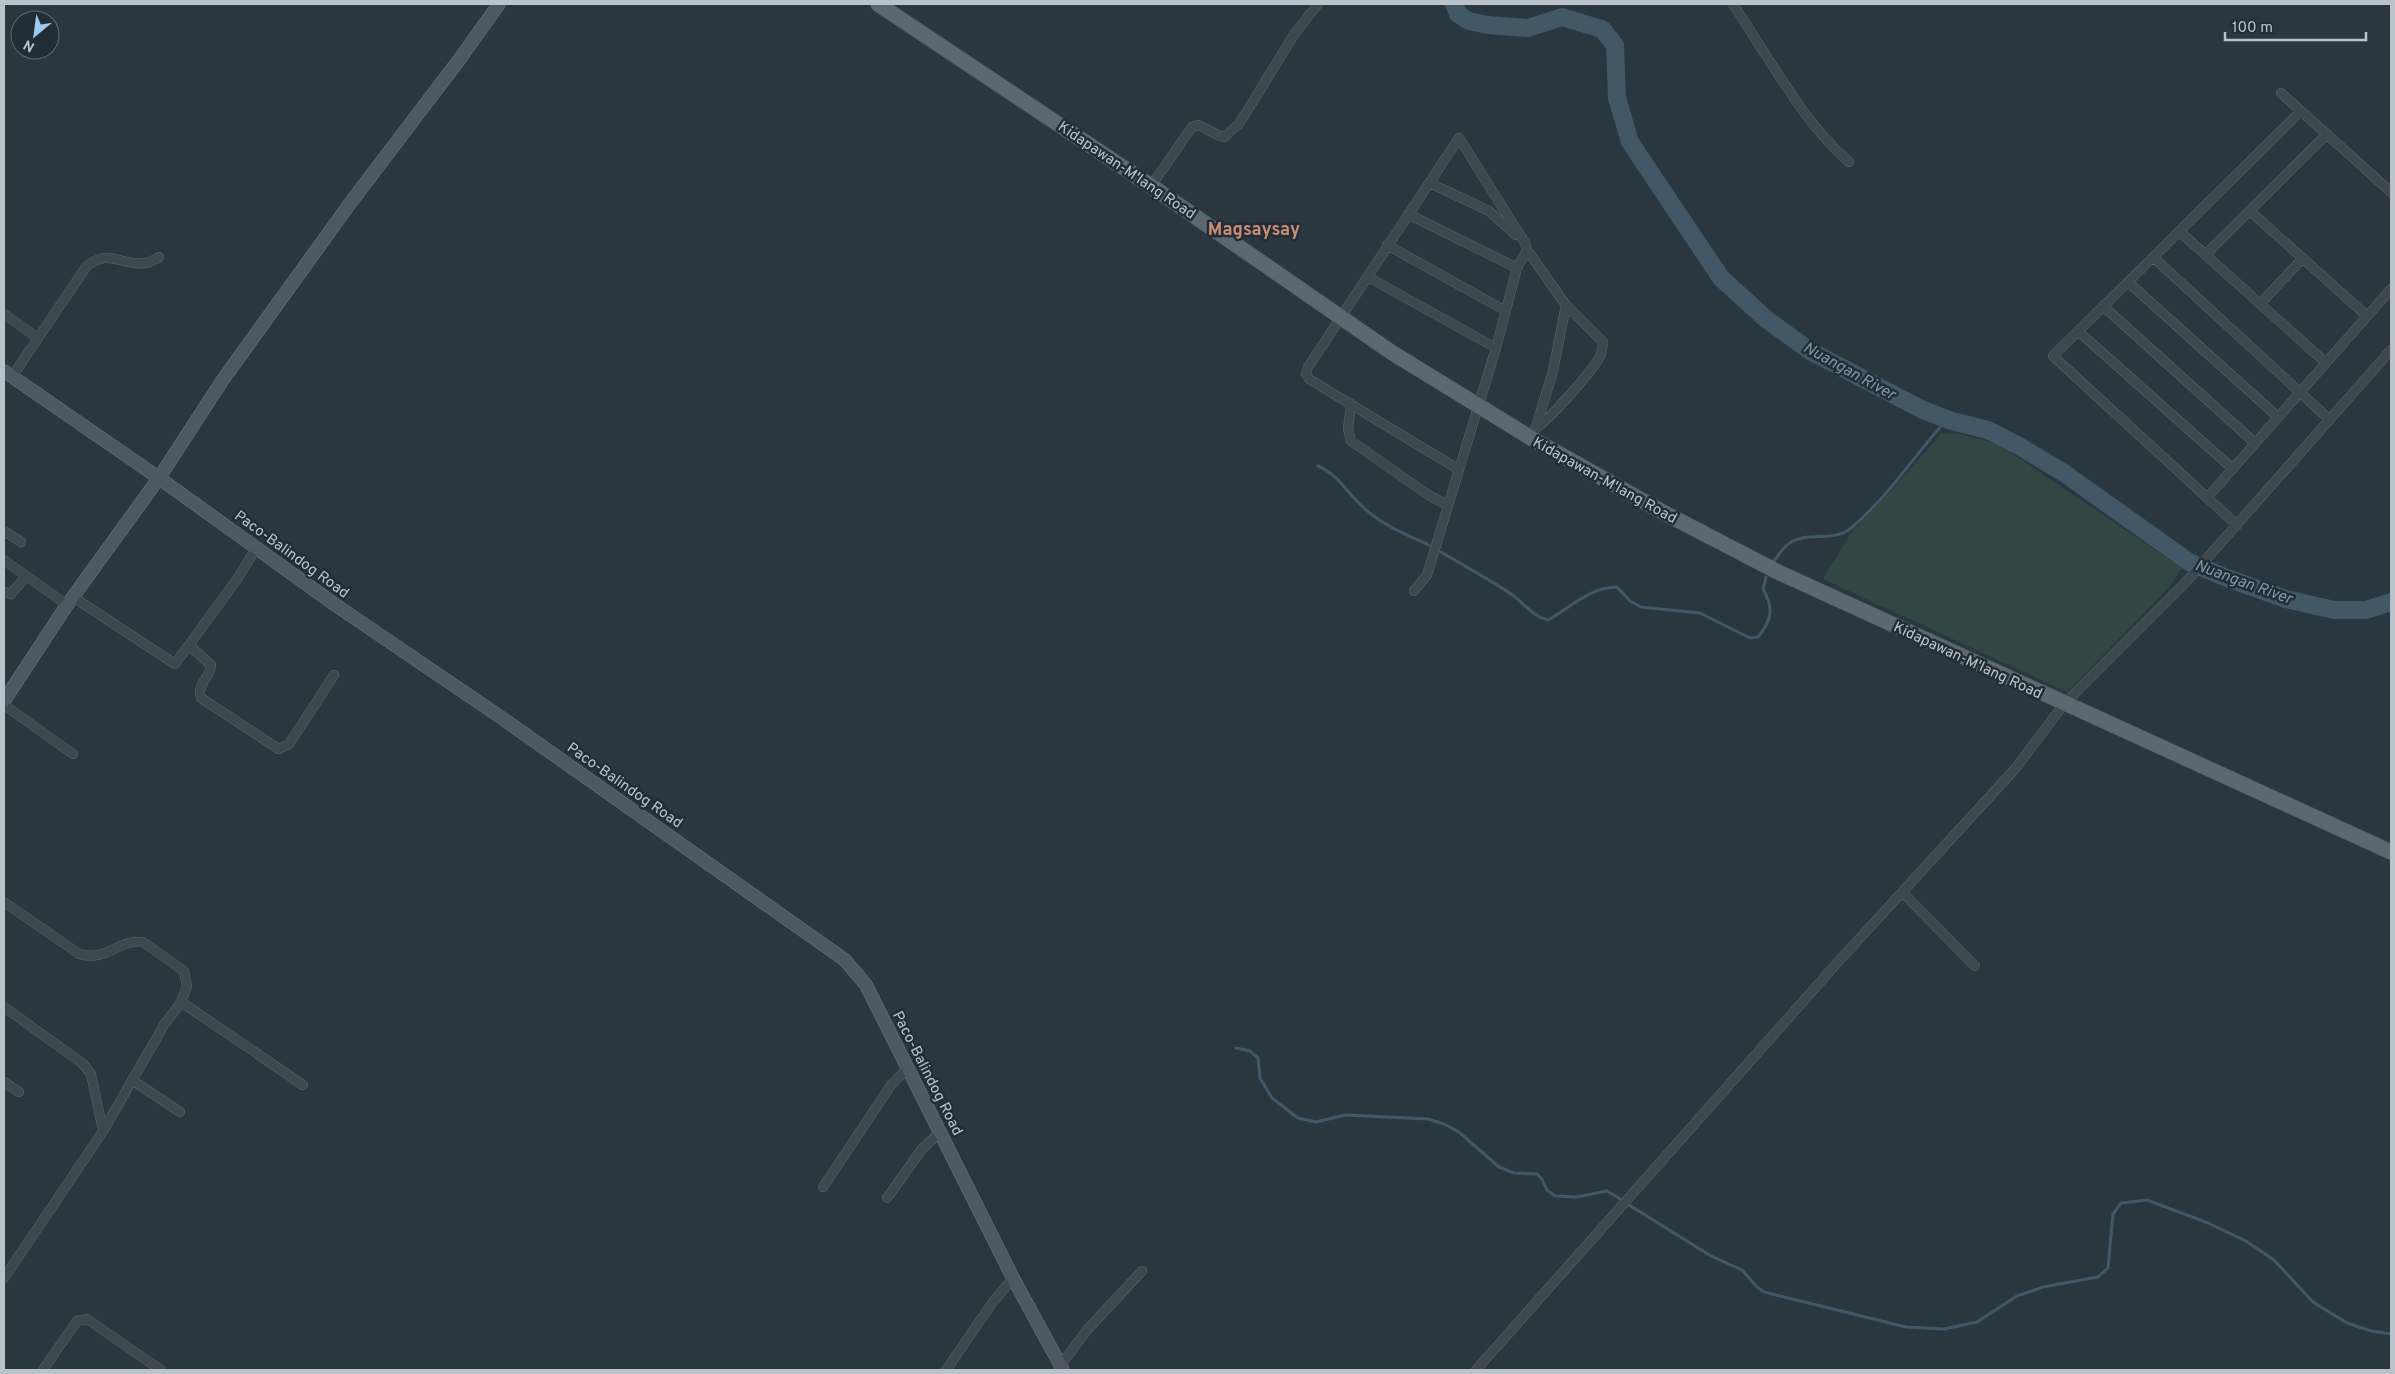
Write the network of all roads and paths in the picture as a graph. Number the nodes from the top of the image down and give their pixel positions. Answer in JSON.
{"nodes":[{"id":1,"x":499,"y":4,"type":"edge"},
{"id":2,"x":878,"y":4,"type":"edge"},
{"id":3,"x":1318,"y":4,"type":"edge"},
{"id":4,"x":1733,"y":4,"type":"edge"},
{"id":5,"x":2281,"y":93,"type":"dead end"},
{"id":6,"x":2301,"y":110,"type":"junction"},
{"id":7,"x":2327,"y":134,"type":"junction"},
{"id":8,"x":1849,"y":162,"type":"dead end"},
{"id":9,"x":1430,"y":182,"type":"junction"},
{"id":10,"x":1152,"y":186,"type":"junction"},
{"id":11,"x":2391,"y":192,"type":"edge"},
{"id":12,"x":2250,"y":211,"type":"junction"},
{"id":13,"x":1408,"y":214,"type":"junction"},
{"id":14,"x":2179,"y":231,"type":"junction"},
{"id":15,"x":1387,"y":245,"type":"junction"},
{"id":16,"x":1526,"y":247,"type":"junction"},
{"id":17,"x":2206,"y":254,"type":"junction"},
{"id":18,"x":158,"y":257,"type":"dead end"},
{"id":19,"x":2152,"y":257,"type":"junction"},
{"id":20,"x":2303,"y":258,"type":"junction"},
{"id":21,"x":1517,"y":268,"type":"junction"},
{"id":22,"x":1368,"y":277,"type":"junction"},
{"id":23,"x":2128,"y":282,"type":"junction"},
{"id":24,"x":2391,"y":288,"type":"edge"},
{"id":25,"x":1566,"y":304,"type":"junction"},
{"id":26,"x":2260,"y":304,"type":"junction"},
{"id":27,"x":2103,"y":306,"type":"junction"},
{"id":28,"x":1506,"y":311,"type":"junction"},
{"id":29,"x":4,"y":314,"type":"edge"},
{"id":30,"x":2367,"y":316,"type":"junction"},
{"id":31,"x":1342,"y":318,"type":"junction"},
{"id":32,"x":2078,"y":331,"type":"junction"},
{"id":33,"x":38,"y":338,"type":"junction"},
{"id":34,"x":1496,"y":348,"type":"junction"},
{"id":35,"x":2391,"y":350,"type":"edge"},
{"id":36,"x":2326,"y":362,"type":"junction"},
{"id":37,"x":8,"y":374,"type":"edge"},
{"id":38,"x":2300,"y":392,"type":"junction"},
{"id":39,"x":1352,"y":404,"type":"junction"},
{"id":40,"x":1478,"y":408,"type":"junction"},
{"id":41,"x":2278,"y":417,"type":"junction"},
{"id":42,"x":2330,"y":420,"type":"junction"},
{"id":43,"x":1533,"y":433,"type":"junction"},
{"id":44,"x":2255,"y":443,"type":"junction"},
{"id":45,"x":1458,"y":469,"type":"junction"},
{"id":46,"x":2232,"y":469,"type":"junction"},
{"id":47,"x":159,"y":478,"type":"junction"},
{"id":48,"x":2207,"y":498,"type":"junction"},
{"id":49,"x":1448,"y":504,"type":"junction"},
{"id":50,"x":2237,"y":525,"type":"junction"},
{"id":51,"x":4,"y":531,"type":"edge"},
{"id":52,"x":21,"y":542,"type":"dead end"},
{"id":53,"x":256,"y":548,"type":"junction"},
{"id":54,"x":4,"y":560,"type":"edge"},
{"id":55,"x":26,"y":576,"type":"junction"},
{"id":56,"x":1414,"y":591,"type":"dead end"},
{"id":57,"x":4,"y":592,"type":"edge"},
{"id":58,"x":70,"y":601,"type":"junction"},
{"id":59,"x":190,"y":646,"type":"junction"},
{"id":60,"x":334,"y":675,"type":"dead end"},
{"id":61,"x":4,"y":703,"type":"edge"},
{"id":62,"x":2064,"y":704,"type":"junction"},
{"id":63,"x":73,"y":754,"type":"dead end"},
{"id":64,"x":2391,"y":852,"type":"edge"},
{"id":65,"x":1902,"y":892,"type":"junction"},
{"id":66,"x":4,"y":902,"type":"edge"},
{"id":67,"x":1975,"y":966,"type":"dead end"},
{"id":68,"x":181,"y":1002,"type":"junction"},
{"id":69,"x":4,"y":1007,"type":"edge"},
{"id":70,"x":908,"y":1068,"type":"junction"},
{"id":71,"x":132,"y":1080,"type":"junction"},
{"id":72,"x":4,"y":1082,"type":"edge"},
{"id":73,"x":303,"y":1085,"type":"dead end"},
{"id":74,"x":19,"y":1092,"type":"dead end"},
{"id":75,"x":180,"y":1112,"type":"dead end"},
{"id":76,"x":103,"y":1131,"type":"junction"},
{"id":77,"x":940,"y":1132,"type":"junction"},
{"id":78,"x":823,"y":1187,"type":"dead end"},
{"id":79,"x":887,"y":1198,"type":"dead end"},
{"id":80,"x":1142,"y":1271,"type":"dead end"},
{"id":81,"x":4,"y":1278,"type":"edge"},
{"id":82,"x":1013,"y":1278,"type":"junction"},
{"id":83,"x":1062,"y":1368,"type":"edge"},
{"id":84,"x":43,"y":1370,"type":"edge"},
{"id":85,"x":161,"y":1370,"type":"edge"},
{"id":86,"x":946,"y":1370,"type":"edge"},
{"id":87,"x":1476,"y":1370,"type":"edge"}],
"edges":[{"from":1,"to":47,"type":"street"},
{"from":2,"to":10,"type":"main road","name":"Kidapawan-M'lang Road"},
{"from":3,"to":10,"type":"street"},
{"from":4,"to":8,"type":"street"},
{"from":5,"to":6,"type":"street"},
{"from":6,"to":7,"type":"street"},
{"from":6,"to":14,"type":"street"},
{"from":7,"to":11,"type":"street"},
{"from":7,"to":12,"type":"street"},
{"from":9,"to":13,"type":"street"},
{"from":9,"to":16,"type":"street"},
{"from":9,"to":16,"type":"street"},
{"from":10,"to":31,"type":"main road","name":"Kidapawan-M'lang Road"},
{"from":12,"to":17,"type":"street"},
{"from":12,"to":20,"type":"street"},
{"from":13,"to":15,"type":"street"},
{"from":13,"to":21,"type":"street"},
{"from":14,"to":17,"type":"street"},
{"from":14,"to":19,"type":"street"},
{"from":15,"to":22,"type":"street"},
{"from":15,"to":28,"type":"street"},
{"from":16,"to":21,"type":"street"},
{"from":16,"to":25,"type":"street"},
{"from":17,"to":26,"type":"street"},
{"from":18,"to":33,"type":"street"},
{"from":19,"to":23,"type":"street"},
{"from":19,"to":38,"type":"street"},
{"from":20,"to":26,"type":"street"},
{"from":20,"to":30,"type":"street"},
{"from":21,"to":28,"type":"street"},
{"from":22,"to":31,"type":"street"},
{"from":22,"to":34,"type":"street"},
{"from":23,"to":27,"type":"street"},
{"from":23,"to":41,"type":"street"},
{"from":24,"to":30,"type":"street"},
{"from":25,"to":43,"type":"street"},
{"from":25,"to":43,"type":"street"},
{"from":26,"to":36,"type":"street"},
{"from":27,"to":32,"type":"street"},
{"from":27,"to":44,"type":"street"},
{"from":28,"to":34,"type":"street"},
{"from":29,"to":33,"type":"street"},
{"from":30,"to":36,"type":"street"},
{"from":31,"to":39,"type":"street"},
{"from":31,"to":40,"type":"main road","name":"Kidapawan-M'lang Road"},
{"from":32,"to":46,"type":"street"},
{"from":32,"to":48,"type":"street"},
{"from":33,"to":37,"type":"street"},
{"from":34,"to":40,"type":"street"},
{"from":35,"to":42,"type":"street"},
{"from":36,"to":38,"type":"street"},
{"from":37,"to":47,"type":"street","name":"Paco-Balindog Road"},
{"from":38,"to":41,"type":"street"},
{"from":38,"to":42,"type":"street"},
{"from":39,"to":45,"type":"street"},
{"from":39,"to":49,"type":"street"},
{"from":40,"to":43,"type":"main road","name":"Kidapawan-M'lang Road"},
{"from":40,"to":45,"type":"street"},
{"from":41,"to":44,"type":"street"},
{"from":42,"to":50,"type":"street"},
{"from":43,"to":62,"type":"main road","name":"Kidapawan-M'lang Road"},
{"from":44,"to":46,"type":"street"},
{"from":45,"to":49,"type":"street"},
{"from":46,"to":48,"type":"street"},
{"from":47,"to":53,"type":"street","name":"Paco-Balindog Road"},
{"from":47,"to":58,"type":"street"},
{"from":48,"to":50,"type":"street"},
{"from":49,"to":56,"type":"street"},
{"from":50,"to":62,"type":"street"},
{"from":51,"to":52,"type":"street"},
{"from":53,"to":59,"type":"street"},
{"from":53,"to":70,"type":"street","name":"Paco-Balindog Road"},
{"from":54,"to":55,"type":"street"},
{"from":55,"to":57,"type":"street"},
{"from":55,"to":58,"type":"street"},
{"from":58,"to":59,"type":"street"},
{"from":58,"to":61,"type":"street"},
{"from":59,"to":60,"type":"street"},
{"from":61,"to":63,"type":"street"},
{"from":62,"to":64,"type":"main road","name":"Kidapawan-M'lang Road"},
{"from":62,"to":65,"type":"street"},
{"from":65,"to":67,"type":"street"},
{"from":65,"to":87,"type":"street"},
{"from":66,"to":68,"type":"street"},
{"from":68,"to":71,"type":"street"},
{"from":68,"to":73,"type":"street"},
{"from":69,"to":76,"type":"street"},
{"from":70,"to":77,"type":"street","name":"Paco-Balindog Road"},
{"from":70,"to":78,"type":"street"},
{"from":71,"to":75,"type":"street"},
{"from":71,"to":76,"type":"street"},
{"from":72,"to":74,"type":"street"},
{"from":76,"to":81,"type":"street"},
{"from":77,"to":79,"type":"street"},
{"from":77,"to":82,"type":"street","name":"Paco-Balindog Road"},
{"from":80,"to":83,"type":"street"},
{"from":82,"to":83,"type":"street","name":"Paco-Balindog Road"},
{"from":82,"to":86,"type":"street"},
{"from":84,"to":85,"type":"street"}]}
